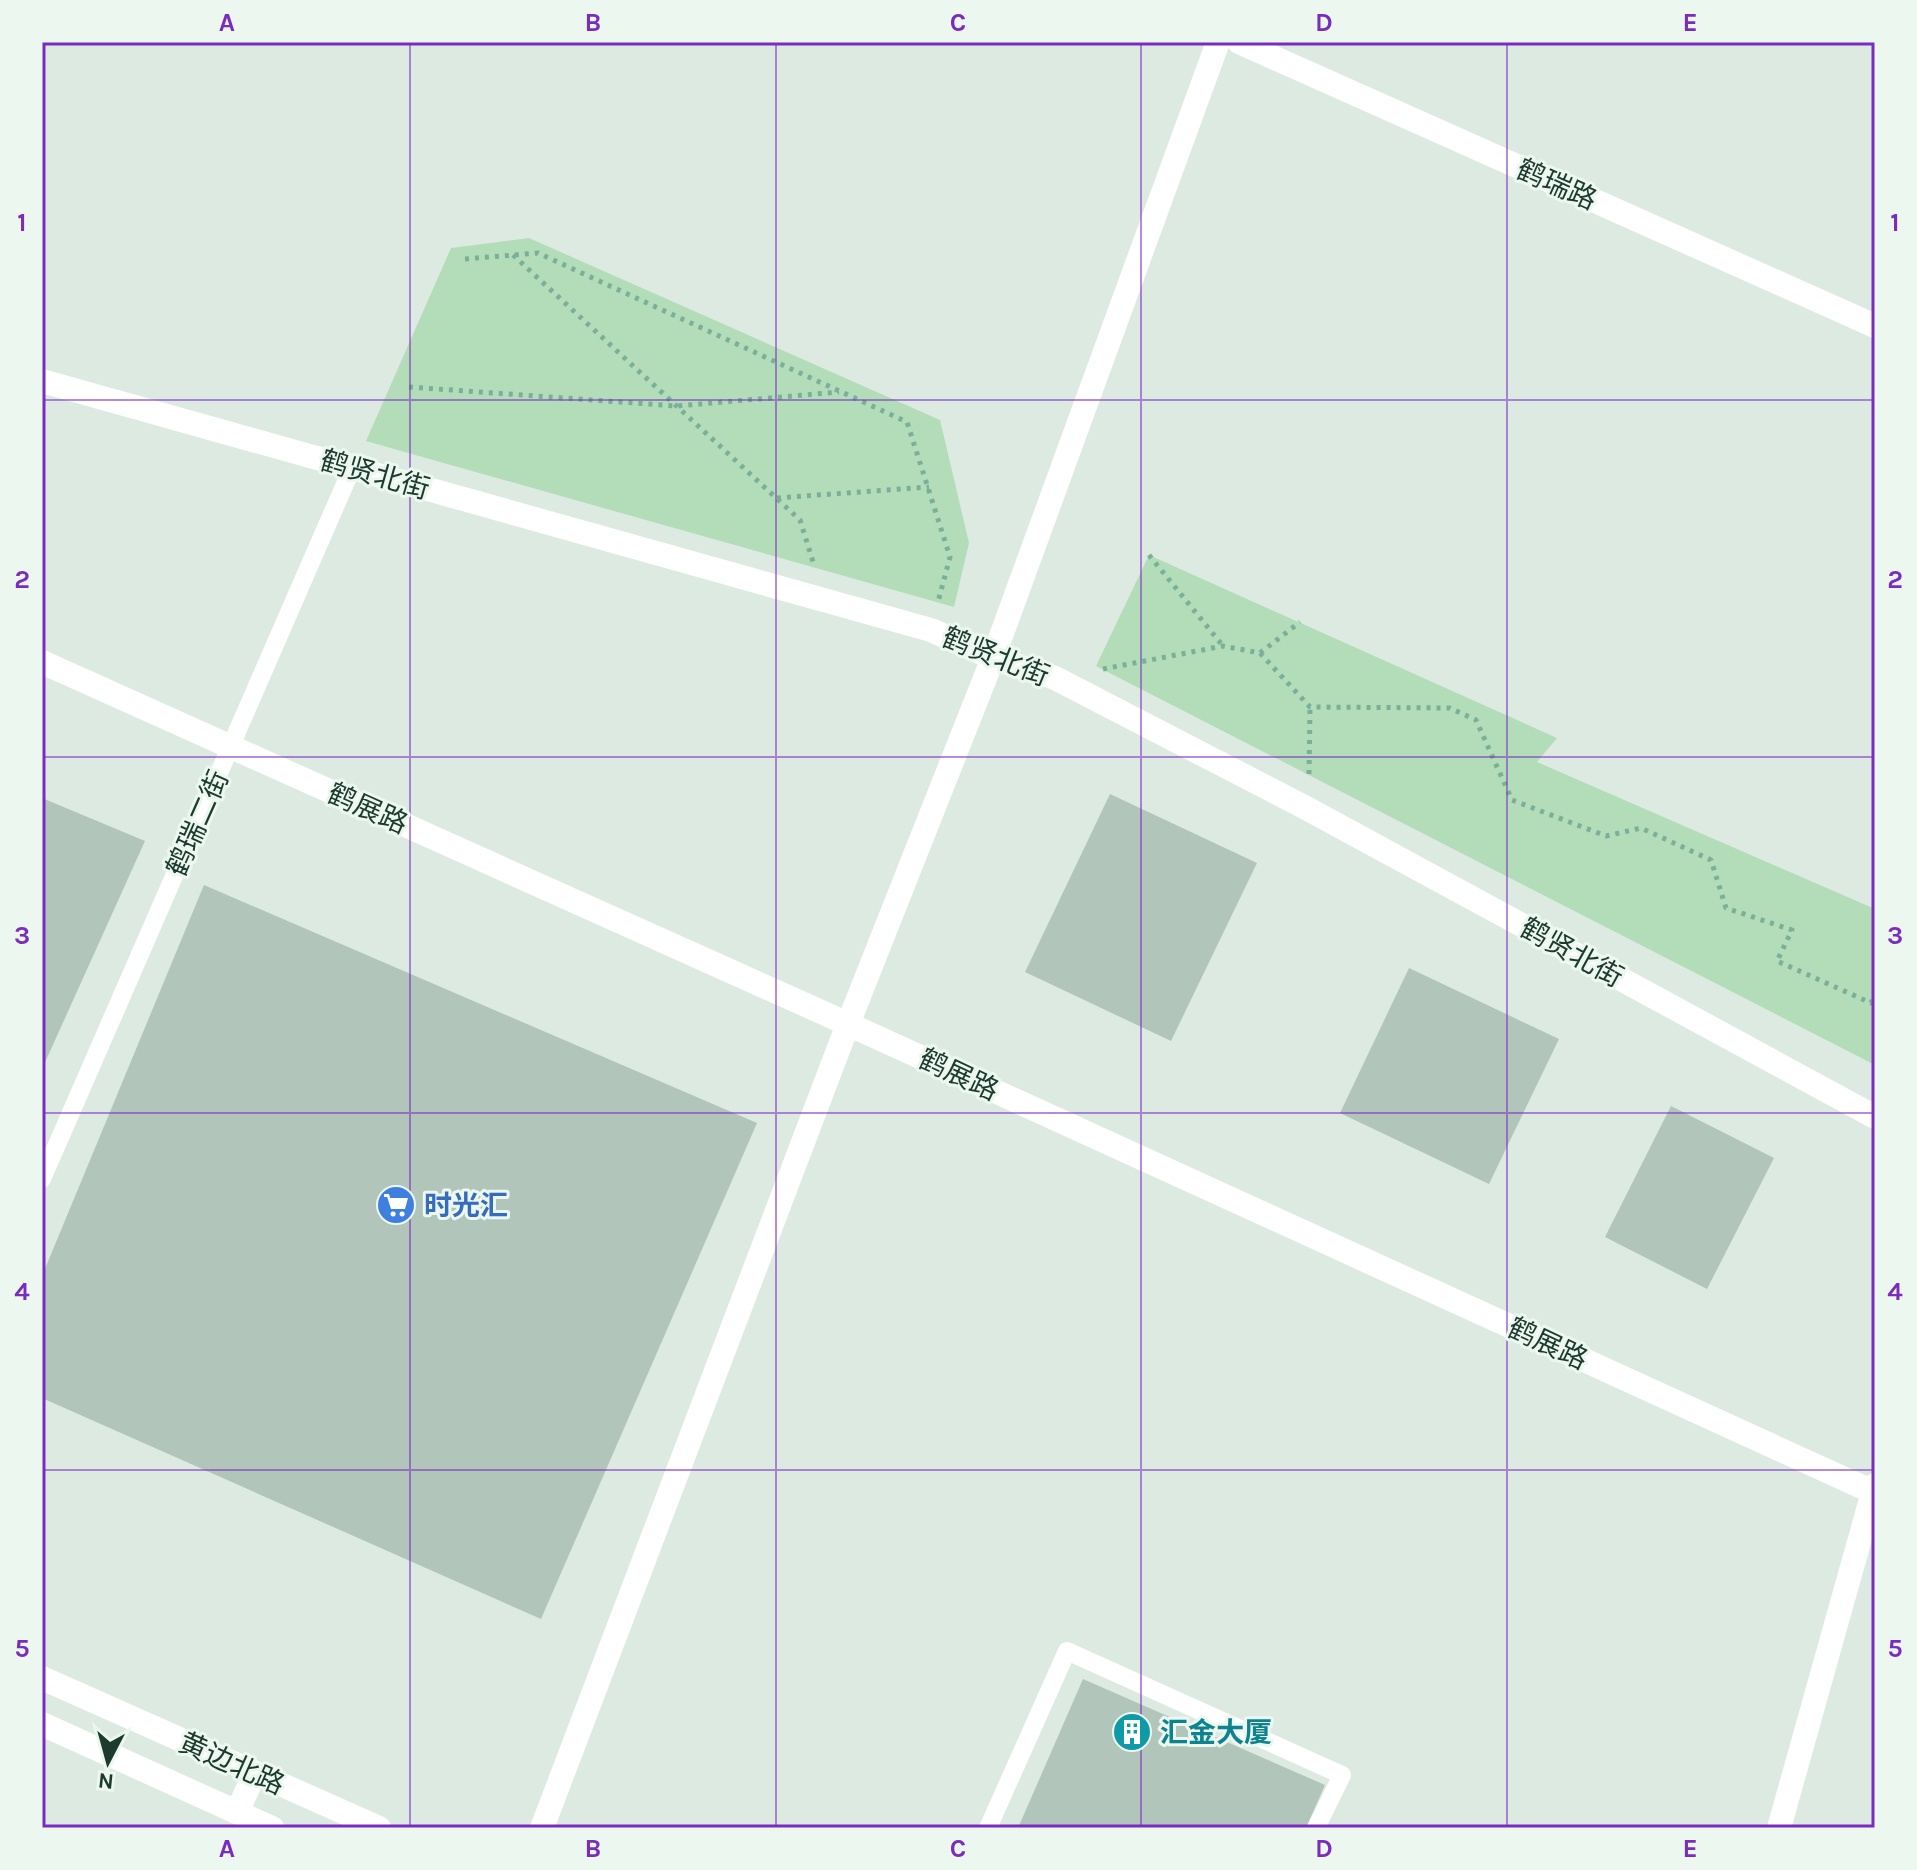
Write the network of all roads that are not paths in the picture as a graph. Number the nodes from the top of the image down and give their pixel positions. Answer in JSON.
{"nodes":[{"id":1,"x":1218,"y":42,"type":"edge"},
{"id":2,"x":1239,"y":42,"type":"edge"},
{"id":3,"x":1875,"y":326,"type":"edge"},
{"id":4,"x":42,"y":381,"type":"edge"},
{"id":5,"x":352,"y":468,"type":"junction"},
{"id":6,"x":993,"y":658,"type":"junction"},
{"id":7,"x":42,"y":662,"type":"edge"},
{"id":8,"x":231,"y":746,"type":"junction"},
{"id":9,"x":848,"y":1024,"type":"junction"},
{"id":10,"x":1875,"y":1117,"type":"edge"},
{"id":11,"x":42,"y":1179,"type":"edge"},
{"id":12,"x":1874,"y":1488,"type":"edge"},
{"id":13,"x":42,"y":1678,"type":"edge"},
{"id":14,"x":42,"y":1724,"type":"edge"},
{"id":15,"x":255,"y":1773,"type":"junction"},
{"id":16,"x":237,"y":1812,"type":"junction"},
{"id":17,"x":272,"y":1828,"type":"edge"},
{"id":18,"x":379,"y":1828,"type":"edge"},
{"id":19,"x":542,"y":1828,"type":"edge"},
{"id":20,"x":988,"y":1828,"type":"edge"},
{"id":21,"x":1316,"y":1828,"type":"edge"},
{"id":22,"x":1779,"y":1828,"type":"edge"}],
"edges":[{"from":1,"to":6,"type":"street"},
{"from":2,"to":3,"type":"street","name":"鹤瑞路"},
{"from":4,"to":5,"type":"street","name":"鹤贤北街"},
{"from":5,"to":6,"type":"street","name":"鹤贤北街"},
{"from":5,"to":8,"type":"lane","name":"鹤瑞二街"},
{"from":6,"to":9,"type":"street"},
{"from":6,"to":10,"type":"street","name":"鹤贤北街"},
{"from":7,"to":8,"type":"street","name":"鹤展路"},
{"from":8,"to":9,"type":"street","name":"鹤展路"},
{"from":8,"to":11,"type":"lane","name":"鹤瑞二街"},
{"from":9,"to":12,"type":"street","name":"鹤展路"},
{"from":9,"to":19,"type":"street"},
{"from":12,"to":22,"type":"street"},
{"from":13,"to":15,"type":"street","name":"黄边北路"},
{"from":14,"to":16,"type":"street","name":"黄边北路"},
{"from":15,"to":16,"type":"street"},
{"from":15,"to":18,"type":"street","name":"黄边北路"},
{"from":16,"to":17,"type":"street","name":"黄边北路"},
{"from":20,"to":21,"type":"lane"}]}
